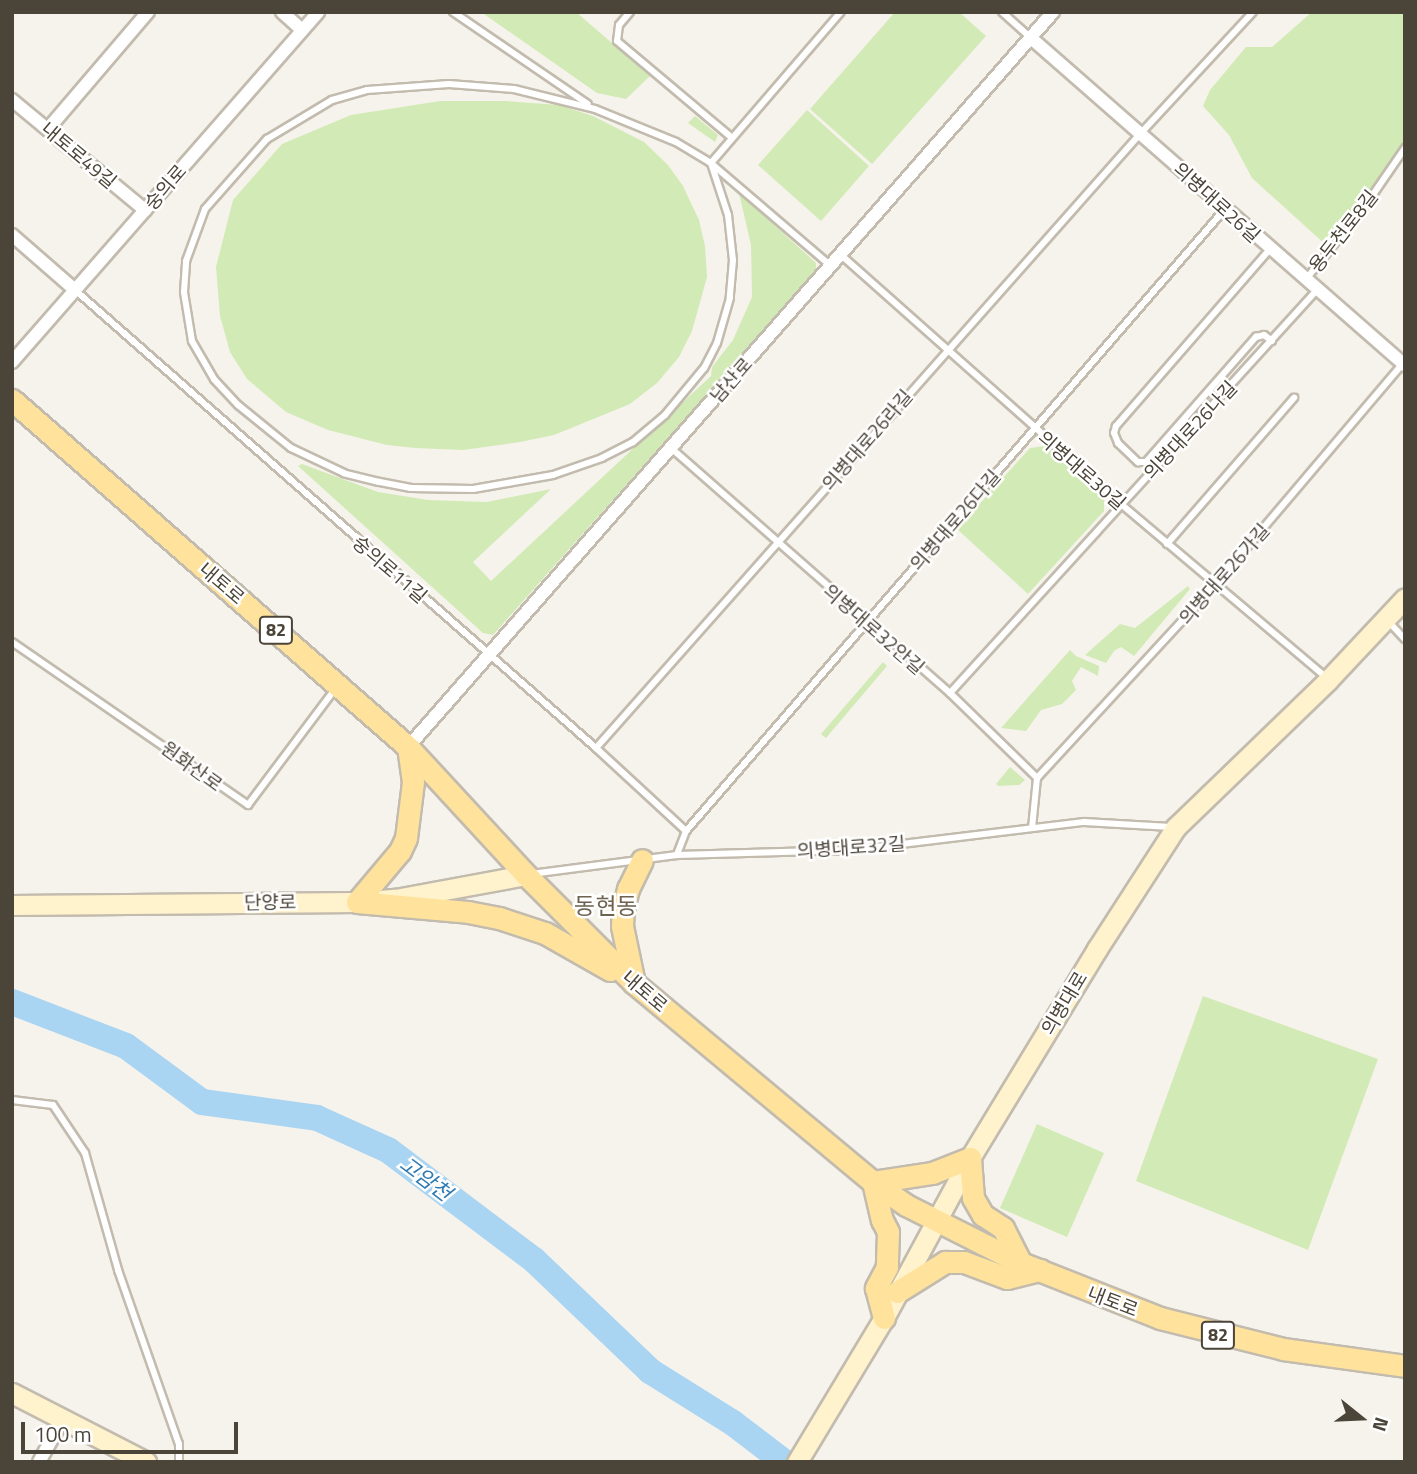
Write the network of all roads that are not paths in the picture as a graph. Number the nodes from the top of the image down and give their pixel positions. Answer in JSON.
{"nodes":[{"id":1,"x":148,"y":12,"type":"edge"},
{"id":2,"x":282,"y":12,"type":"edge"},
{"id":3,"x":318,"y":12,"type":"edge"},
{"id":4,"x":453,"y":12,"type":"edge"},
{"id":5,"x":630,"y":12,"type":"edge"},
{"id":6,"x":841,"y":12,"type":"edge"},
{"id":7,"x":1002,"y":12,"type":"edge"},
{"id":8,"x":1053,"y":12,"type":"edge"},
{"id":9,"x":1253,"y":12,"type":"edge"},
{"id":10,"x":302,"y":30,"type":"junction"},
{"id":11,"x":1031,"y":38,"type":"junction"},
{"id":12,"x":12,"y":100,"type":"edge"},
{"id":13,"x":595,"y":109,"type":"junction"},
{"id":14,"x":48,"y":129,"type":"junction"},
{"id":15,"x":1140,"y":134,"type":"junction"},
{"id":16,"x":732,"y":138,"type":"junction"},
{"id":17,"x":1405,"y":148,"type":"edge"},
{"id":18,"x":711,"y":163,"type":"junction"},
{"id":19,"x":1225,"y":209,"type":"junction"},
{"id":20,"x":145,"y":210,"type":"junction"},
{"id":21,"x":12,"y":234,"type":"edge"},
{"id":22,"x":1270,"y":249,"type":"junction"},
{"id":23,"x":841,"y":255,"type":"junction"},
{"id":24,"x":831,"y":266,"type":"junction"},
{"id":25,"x":1305,"y":280,"type":"junction"},
{"id":26,"x":75,"y":290,"type":"junction"},
{"id":27,"x":1317,"y":290,"type":"junction"},
{"id":28,"x":1272,"y":341,"type":"junction"},
{"id":29,"x":947,"y":350,"type":"junction"},
{"id":30,"x":12,"y":362,"type":"edge"},
{"id":31,"x":1404,"y":364,"type":"edge"},
{"id":32,"x":1294,"y":398,"type":"dead end"},
{"id":33,"x":12,"y":400,"type":"edge"},
{"id":34,"x":1035,"y":428,"type":"junction"},
{"id":35,"x":671,"y":448,"type":"junction"},
{"id":36,"x":1121,"y":505,"type":"junction"},
{"id":37,"x":776,"y":543,"type":"junction"},
{"id":38,"x":1167,"y":544,"type":"junction"},
{"id":39,"x":1215,"y":585,"type":"junction"},
{"id":40,"x":1405,"y":598,"type":"edge"},
{"id":41,"x":1386,"y":618,"type":"junction"},
{"id":42,"x":866,"y":622,"type":"junction"},
{"id":43,"x":1405,"y":639,"type":"edge"},
{"id":44,"x":12,"y":642,"type":"edge"},
{"id":45,"x":489,"y":656,"type":"junction"},
{"id":46,"x":1328,"y":680,"type":"junction"},
{"id":47,"x":338,"y":685,"type":"junction"},
{"id":48,"x":950,"y":694,"type":"junction"},
{"id":49,"x":408,"y":747,"type":"junction"},
{"id":50,"x":596,"y":748,"type":"junction"},
{"id":51,"x":1037,"y":778,"type":"junction"},
{"id":52,"x":1176,"y":827,"type":"junction"},
{"id":53,"x":1032,"y":828,"type":"junction"},
{"id":54,"x":686,"y":831,"type":"junction"},
{"id":55,"x":677,"y":855,"type":"junction"},
{"id":56,"x":642,"y":860,"type":"junction"},
{"id":57,"x":526,"y":874,"type":"junction"},
{"id":58,"x":357,"y":902,"type":"junction"},
{"id":59,"x":12,"y":905,"type":"edge"},
{"id":60,"x":634,"y":983,"type":"junction"},
{"id":61,"x":12,"y":1100,"type":"edge"},
{"id":62,"x":971,"y":1158,"type":"junction"},
{"id":63,"x":873,"y":1182,"type":"junction"},
{"id":64,"x":935,"y":1221,"type":"junction"},
{"id":65,"x":1030,"y":1266,"type":"junction"},
{"id":66,"x":897,"y":1292,"type":"junction"},
{"id":67,"x":884,"y":1318,"type":"junction"},
{"id":68,"x":1405,"y":1366,"type":"edge"},
{"id":69,"x":12,"y":1393,"type":"edge"},
{"id":70,"x":64,"y":1419,"type":"junction"},
{"id":71,"x":39,"y":1462,"type":"edge"},
{"id":72,"x":146,"y":1462,"type":"edge"},
{"id":73,"x":179,"y":1462,"type":"edge"},
{"id":74,"x":797,"y":1462,"type":"edge"}],
"edges":[{"from":1,"to":14,"type":"street"},
{"from":2,"to":10,"type":"street"},
{"from":3,"to":10,"type":"street","name":"숭의로"},
{"from":4,"to":13,"type":"lane"},
{"from":5,"to":16,"type":"lane"},
{"from":6,"to":16,"type":"lane"},
{"from":7,"to":11,"type":"lane"},
{"from":8,"to":11,"type":"street","name":"남산로"},
{"from":9,"to":15,"type":"lane","name":"의병대로26라길"},
{"from":10,"to":20,"type":"street","name":"숭의로"},
{"from":11,"to":15,"type":"street","name":"의병대로26길"},
{"from":11,"to":23,"type":"street","name":"남산로"},
{"from":12,"to":14,"type":"street","name":"내토로49길"},
{"from":13,"to":18,"type":"lane"},
{"from":13,"to":18,"type":"lane"},
{"from":14,"to":20,"type":"street","name":"내토로49길"},
{"from":15,"to":19,"type":"street","name":"의병대로26길"},
{"from":15,"to":29,"type":"lane","name":"의병대로26라길"},
{"from":16,"to":18,"type":"lane"},
{"from":17,"to":25,"type":"lane","name":"용두천로8길"},
{"from":18,"to":24,"type":"lane"},
{"from":19,"to":22,"type":"street","name":"의병대로26길"},
{"from":19,"to":34,"type":"lane","name":"의병대로26다길"},
{"from":20,"to":26,"type":"street","name":"숭의로"},
{"from":21,"to":26,"type":"street"},
{"from":22,"to":25,"type":"street","name":"의병대로26길"},
{"from":22,"to":28,"type":"lane"},
{"from":23,"to":24,"type":"street","name":"남산로"},
{"from":23,"to":29,"type":"lane","name":"의병대로30길"},
{"from":24,"to":35,"type":"street","name":"남산로"},
{"from":25,"to":27,"type":"street","name":"의병대로26길"},
{"from":26,"to":30,"type":"street","name":"숭의로"},
{"from":26,"to":45,"type":"lane","name":"숭의로11길"},
{"from":27,"to":28,"type":"lane","name":"의병대로26나길"},
{"from":27,"to":31,"type":"street","name":"의병대로26길"},
{"from":28,"to":36,"type":"lane","name":"의병대로26나길"},
{"from":29,"to":34,"type":"lane","name":"의병대로30길"},
{"from":29,"to":37,"type":"lane","name":"의병대로26라길"},
{"from":31,"to":39,"type":"lane","name":"의병대로26가길"},
{"from":32,"to":38,"type":"lane"},
{"from":33,"to":47,"type":"main road","name":"내토로","number":"82"},
{"from":34,"to":36,"type":"lane","name":"의병대로30길"},
{"from":34,"to":42,"type":"lane","name":"의병대로26다길"},
{"from":35,"to":37,"type":"lane","name":"의병대로32안길"},
{"from":35,"to":45,"type":"street","name":"남산로"},
{"from":36,"to":38,"type":"lane","name":"의병대로30길"},
{"from":36,"to":48,"type":"lane","name":"의병대로26나길"},
{"from":37,"to":42,"type":"lane","name":"의병대로32안길"},
{"from":37,"to":50,"type":"lane","name":"의병대로26라길"},
{"from":38,"to":39,"type":"lane","name":"의병대로30길"},
{"from":39,"to":46,"type":"lane","name":"의병대로30길"},
{"from":39,"to":51,"type":"lane","name":"의병대로26가길"},
{"from":40,"to":41,"type":"street","name":"의병대로"},
{"from":41,"to":43,"type":"lane"},
{"from":41,"to":46,"type":"street","name":"의병대로"},
{"from":42,"to":48,"type":"lane","name":"의병대로32안길"},
{"from":42,"to":54,"type":"lane","name":"의병대로26다길"},
{"from":44,"to":47,"type":"lane","name":"원화산로"},
{"from":45,"to":49,"type":"street","name":"남산로"},
{"from":45,"to":50,"type":"lane","name":"숭의로11길"},
{"from":46,"to":52,"type":"street","name":"의병대로"},
{"from":47,"to":49,"type":"main road","name":"내토로","number":"82"},
{"from":48,"to":51,"type":"lane","name":"의병대로32안길"},
{"from":49,"to":57,"type":"main road","name":"내토로","number":"82"},
{"from":49,"to":58,"type":"main road"},
{"from":50,"to":54,"type":"lane","name":"숭의로11길"},
{"from":51,"to":53,"type":"lane"},
{"from":52,"to":53,"type":"lane","name":"의병대로32길"},
{"from":52,"to":62,"type":"street","name":"의병대로"},
{"from":53,"to":55,"type":"lane","name":"의병대로32길"},
{"from":54,"to":55,"type":"lane"},
{"from":55,"to":56,"type":"lane","name":"의병대로32길"},
{"from":56,"to":57,"type":"lane","name":"의병대로32길"},
{"from":56,"to":60,"type":"main road"},
{"from":57,"to":58,"type":"street","name":"단양로"},
{"from":57,"to":60,"type":"main road","name":"내토로","number":"82"},
{"from":58,"to":59,"type":"street","name":"단양로"},
{"from":58,"to":60,"type":"main road"},
{"from":60,"to":63,"type":"main road","name":"내토로","number":"82"},
{"from":61,"to":73,"type":"lane"},
{"from":62,"to":63,"type":"main road"},
{"from":62,"to":64,"type":"street","name":"의병대로"},
{"from":62,"to":65,"type":"main road"},
{"from":63,"to":64,"type":"main road","name":"내토로","number":"82"},
{"from":63,"to":67,"type":"main road"},
{"from":64,"to":65,"type":"main road","name":"내토로","number":"82"},
{"from":64,"to":66,"type":"street","name":"의병대로"},
{"from":65,"to":66,"type":"main road"},
{"from":65,"to":68,"type":"main road","name":"내토로","number":"82"},
{"from":66,"to":67,"type":"street","name":"의병대로"},
{"from":67,"to":74,"type":"street","name":"의병대로"},
{"from":69,"to":70,"type":"street"},
{"from":70,"to":71,"type":"street"},
{"from":70,"to":72,"type":"street"}]}
